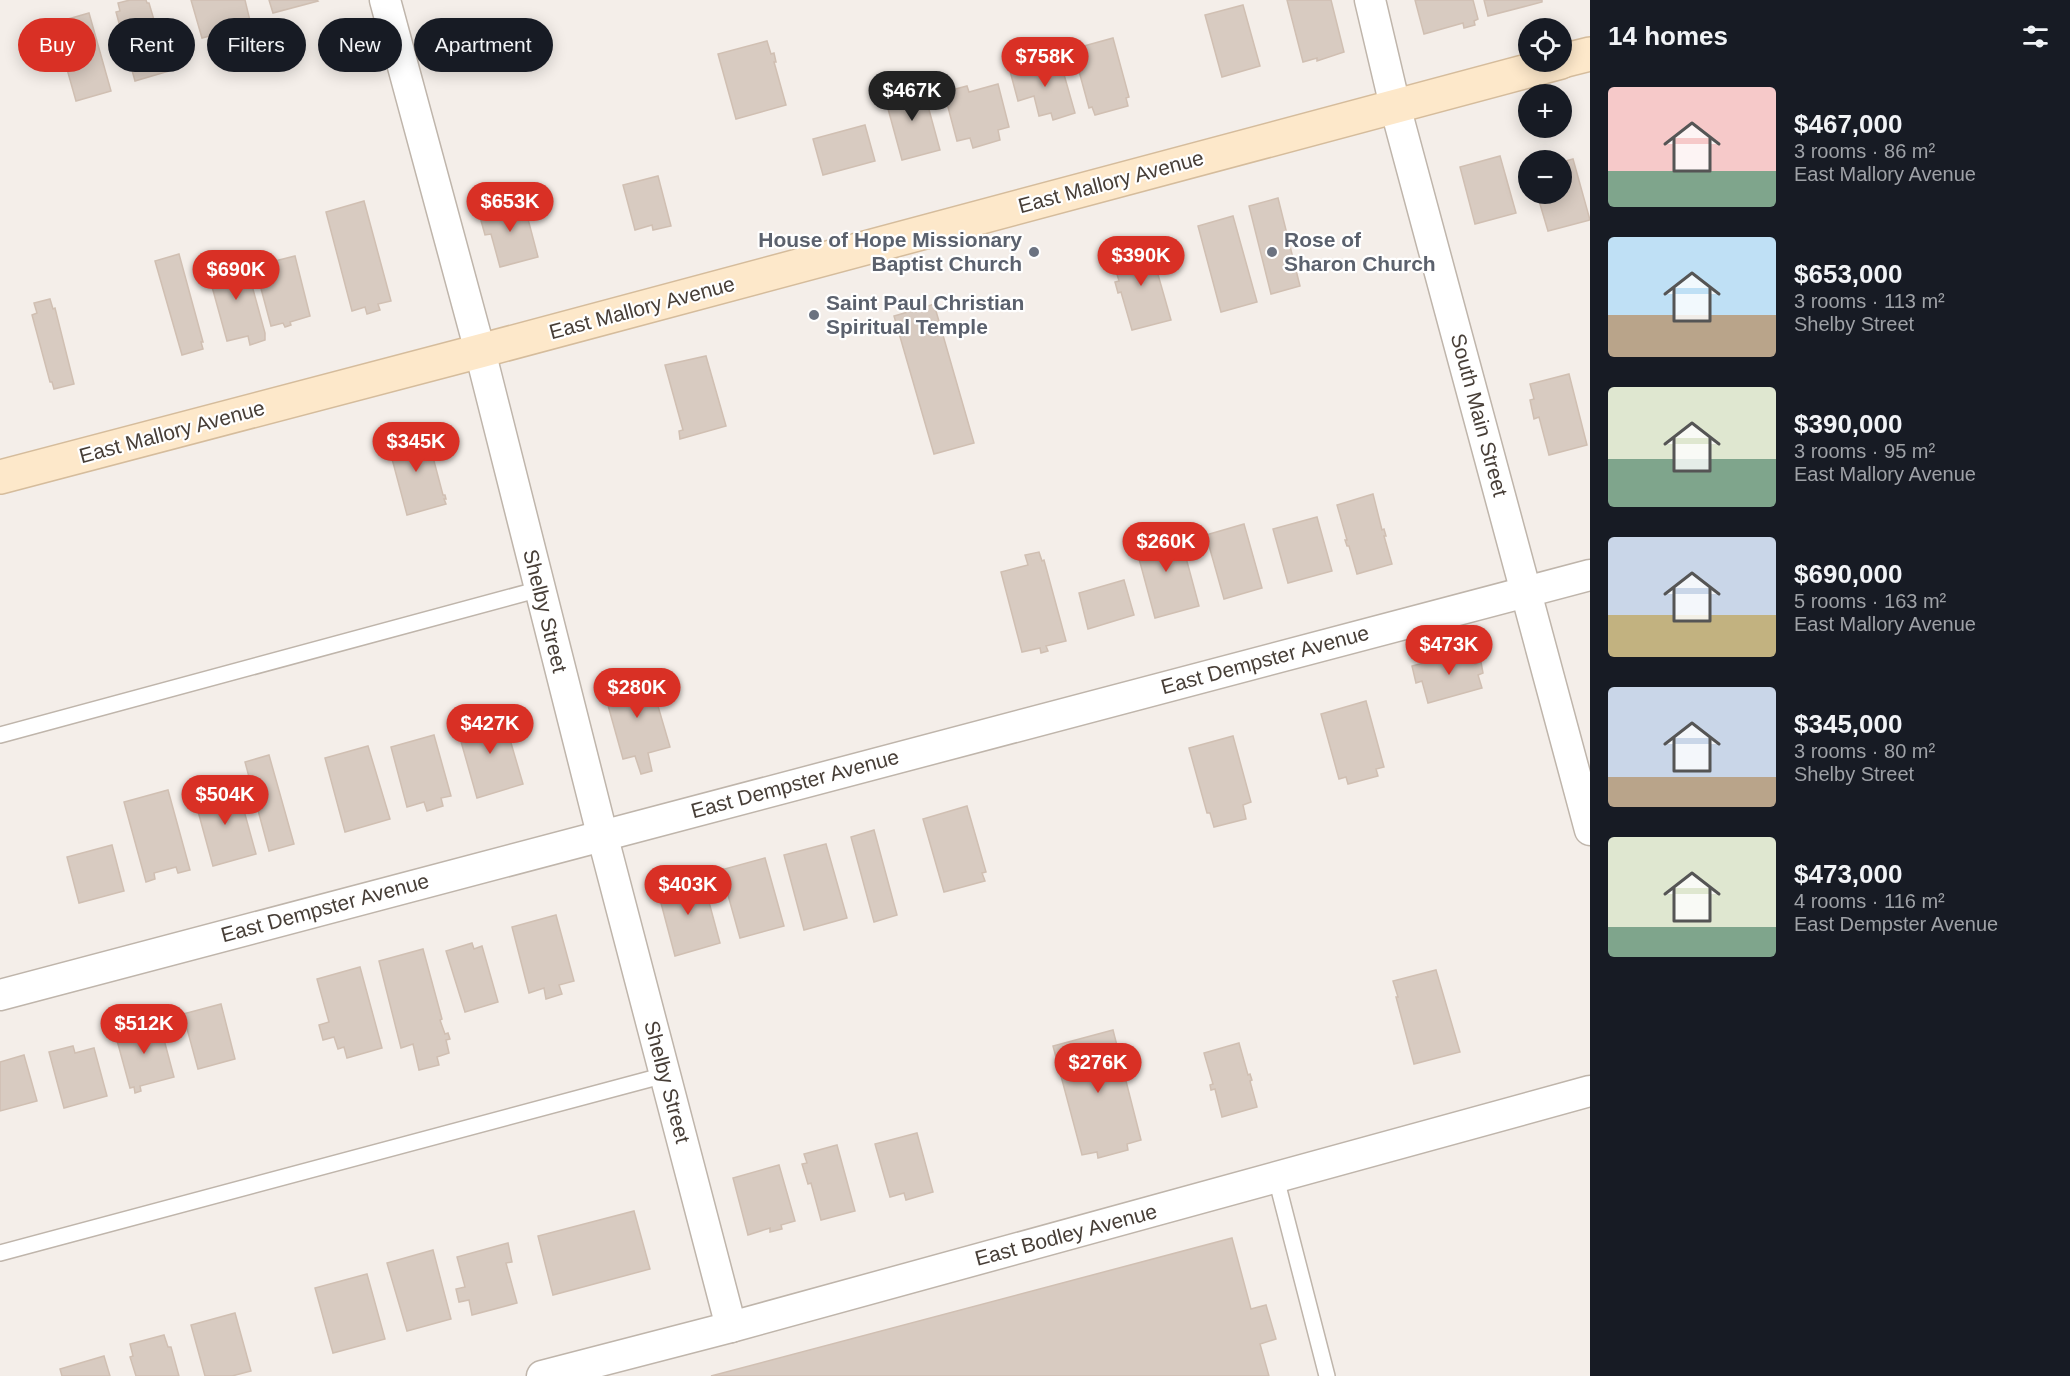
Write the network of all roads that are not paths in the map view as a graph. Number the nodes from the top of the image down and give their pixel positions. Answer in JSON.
{"nodes":[{"id":1,"x":385,"y":0,"type":"edge"},
{"id":2,"x":1370,"y":0,"type":"edge"},
{"id":3,"x":1590,"y":54,"type":"edge"},
{"id":4,"x":1572,"y":58,"type":"edge"},
{"id":5,"x":1520,"y":72,"type":"edge"},
{"id":6,"x":1395,"y":106,"type":"junction"},
{"id":7,"x":480,"y":351,"type":"junction"},
{"id":8,"x":0,"y":477,"type":"edge"},
{"id":9,"x":1590,"y":575,"type":"edge"},
{"id":10,"x":540,"y":589,"type":"junction"},
{"id":11,"x":1526,"y":592,"type":"junction"},
{"id":12,"x":0,"y":735,"type":"edge"},
{"id":13,"x":1590,"y":830,"type":"edge"},
{"id":14,"x":602,"y":834,"type":"junction"},
{"id":15,"x":0,"y":995,"type":"edge"},
{"id":16,"x":665,"y":1075,"type":"junction"},
{"id":17,"x":1590,"y":1091,"type":"edge"},
{"id":18,"x":1276,"y":1178,"type":"junction"},
{"id":19,"x":0,"y":1253,"type":"edge"},
{"id":20,"x":731,"y":1327,"type":"junction"},
{"id":21,"x":542,"y":1376,"type":"edge"},
{"id":22,"x":1327,"y":1376,"type":"edge"}],
"edges":[{"from":1,"to":7,"type":"street","name":"Shelby Street"},
{"from":2,"to":6,"type":"street","name":"South Main Street"},
{"from":3,"to":4,"type":"main road","name":"East Mallory Avenue"},
{"from":5,"to":6,"type":"main road","name":"East Mallory Avenue"},
{"from":6,"to":7,"type":"main road","name":"East Mallory Avenue"},
{"from":6,"to":11,"type":"street","name":"South Main Street"},
{"from":7,"to":8,"type":"main road","name":"East Mallory Avenue"},
{"from":7,"to":10,"type":"street","name":"Shelby Street"},
{"from":9,"to":11,"type":"street","name":"East Dempster Avenue"},
{"from":10,"to":12,"type":"lane"},
{"from":10,"to":14,"type":"street","name":"Shelby Street"},
{"from":11,"to":13,"type":"street","name":"South Main Street"},
{"from":11,"to":14,"type":"street","name":"East Dempster Avenue"},
{"from":14,"to":15,"type":"street","name":"East Dempster Avenue"},
{"from":14,"to":16,"type":"street","name":"Shelby Street"},
{"from":16,"to":19,"type":"lane"},
{"from":16,"to":20,"type":"street","name":"Shelby Street"},
{"from":17,"to":18,"type":"street","name":"East Bodley Avenue"},
{"from":18,"to":20,"type":"street","name":"East Bodley Avenue"},
{"from":18,"to":22,"type":"lane"},
{"from":20,"to":21,"type":"street","name":"East Bodley Avenue"}]}
